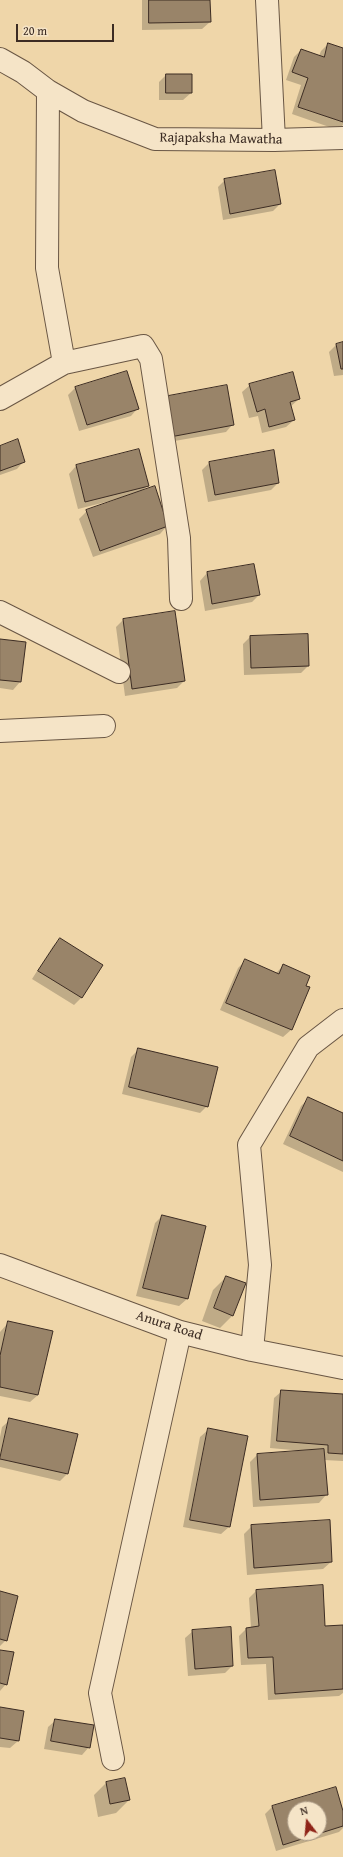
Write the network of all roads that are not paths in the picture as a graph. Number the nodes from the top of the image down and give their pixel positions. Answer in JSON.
{"nodes":[{"id":1,"x":267,"y":0,"type":"edge"},
{"id":2,"x":0,"y":59,"type":"edge"},
{"id":3,"x":48,"y":91,"type":"junction"},
{"id":4,"x":343,"y":138,"type":"edge"},
{"id":5,"x":274,"y":140,"type":"junction"},
{"id":6,"x":64,"y":363,"type":"junction"},
{"id":7,"x":0,"y":399,"type":"edge"},
{"id":8,"x":181,"y":599,"type":"dead end"},
{"id":9,"x":0,"y":612,"type":"edge"},
{"id":10,"x":119,"y":672,"type":"dead end"},
{"id":11,"x":104,"y":726,"type":"dead end"},
{"id":12,"x":0,"y":731,"type":"edge"},
{"id":13,"x":343,"y":1020,"type":"edge"},
{"id":14,"x":0,"y":1265,"type":"edge"},
{"id":15,"x":180,"y":1332,"type":"junction"},
{"id":16,"x":252,"y":1350,"type":"junction"},
{"id":17,"x":343,"y":1368,"type":"edge"},
{"id":18,"x":113,"y":1759,"type":"dead end"}],
"edges":[{"from":1,"to":5,"type":"street"},
{"from":2,"to":3,"type":"street","name":"Rajapaksha Mawatha"},
{"from":3,"to":5,"type":"street","name":"Rajapaksha Mawatha"},
{"from":3,"to":6,"type":"street"},
{"from":4,"to":5,"type":"street","name":"Rajapaksha Mawatha"},
{"from":6,"to":7,"type":"street"},
{"from":6,"to":8,"type":"street"},
{"from":9,"to":10,"type":"street"},
{"from":11,"to":12,"type":"street"},
{"from":13,"to":16,"type":"street"},
{"from":14,"to":15,"type":"street","name":"Anura Road"},
{"from":15,"to":16,"type":"street","name":"Anura Road"},
{"from":15,"to":18,"type":"street"},
{"from":16,"to":17,"type":"street","name":"Anura Road"}]}
